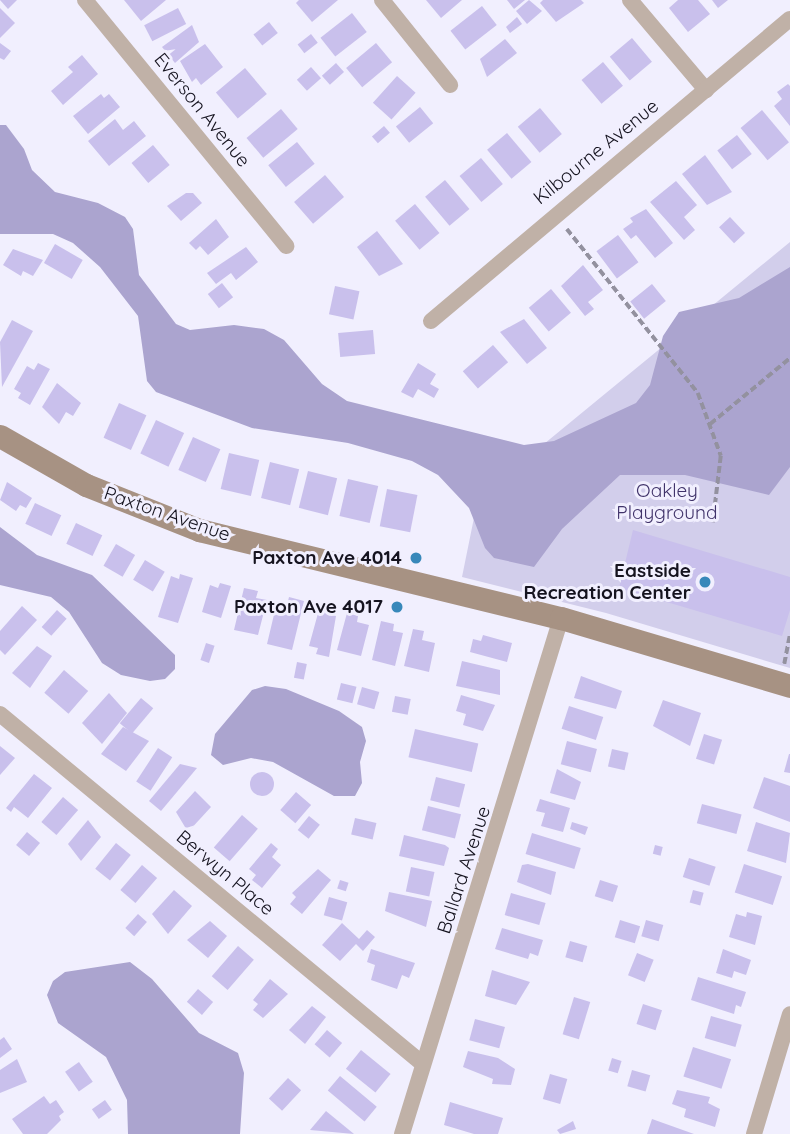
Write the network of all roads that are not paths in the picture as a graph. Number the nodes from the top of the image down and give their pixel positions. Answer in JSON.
{"nodes":[{"id":1,"x":85,"y":0,"type":"edge"},
{"id":2,"x":382,"y":0,"type":"edge"},
{"id":3,"x":629,"y":0,"type":"edge"},
{"id":4,"x":790,"y":19,"type":"edge"},
{"id":5,"x":450,"y":85,"type":"dead end"},
{"id":6,"x":706,"y":90,"type":"junction"},
{"id":7,"x":286,"y":246,"type":"dead end"},
{"id":8,"x":431,"y":321,"type":"dead end"},
{"id":9,"x":0,"y":436,"type":"edge"},
{"id":10,"x":561,"y":618,"type":"junction"},
{"id":11,"x":787,"y":676,"type":"edge"},
{"id":12,"x":0,"y":714,"type":"edge"},
{"id":13,"x":790,"y":1014,"type":"edge"},
{"id":14,"x":788,"y":1037,"type":"edge"},
{"id":15,"x":424,"y":1064,"type":"junction"},
{"id":16,"x":402,"y":1134,"type":"edge"},
{"id":17,"x":754,"y":1134,"type":"edge"}],
"edges":[{"from":1,"to":7,"type":"street","name":"Everson Avenue"},
{"from":2,"to":5,"type":"street"},
{"from":3,"to":6,"type":"street"},
{"from":4,"to":6,"type":"street","name":"Kilbourne Avenue"},
{"from":6,"to":8,"type":"street","name":"Kilbourne Avenue"},
{"from":9,"to":10,"type":"street","name":"Paxton Avenue"},
{"from":10,"to":11,"type":"street","name":"Paxton Avenue"},
{"from":10,"to":15,"type":"street","name":"Ballard Avenue"},
{"from":12,"to":15,"type":"street","name":"Berwyn Place"},
{"from":13,"to":14,"type":"street"},
{"from":14,"to":17,"type":"street"},
{"from":15,"to":16,"type":"street","name":"Ballard Avenue"}]}
